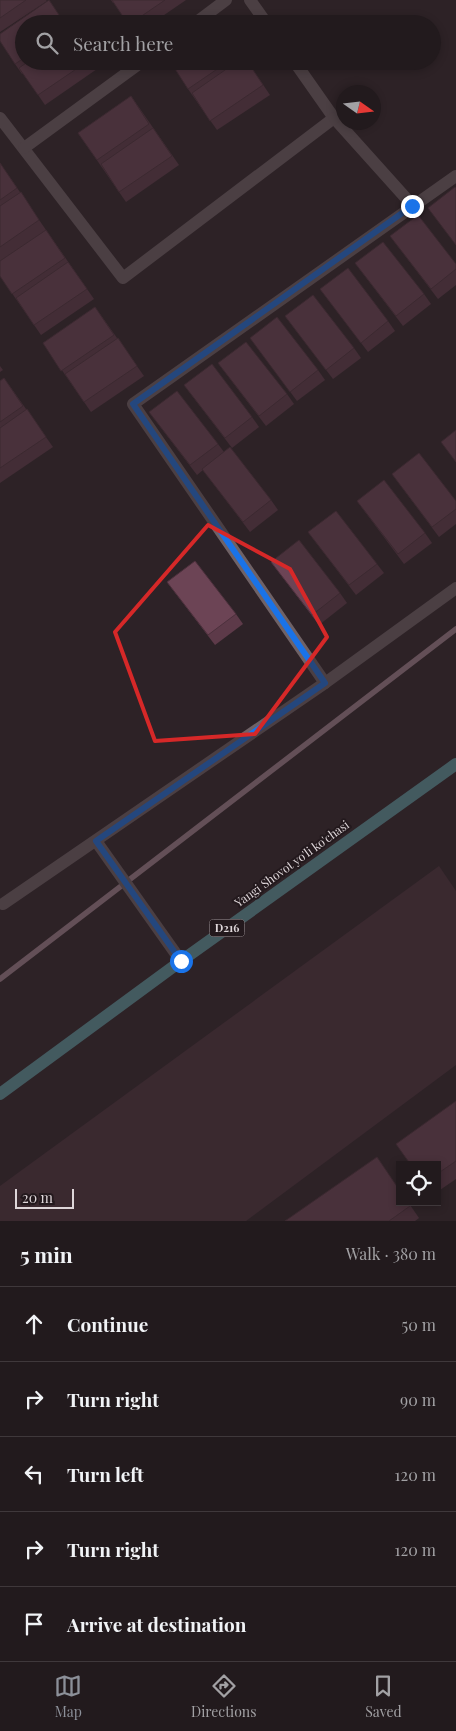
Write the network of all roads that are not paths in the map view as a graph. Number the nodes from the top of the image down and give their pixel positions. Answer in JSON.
{"nodes":[{"id":1,"x":226,"y":0,"type":"edge"},
{"id":2,"x":250,"y":0,"type":"edge"},
{"id":3,"x":206,"y":15,"type":"edge"},
{"id":4,"x":261,"y":15,"type":"edge"},
{"id":5,"x":130,"y":70,"type":"edge"},
{"id":6,"x":300,"y":70,"type":"edge"},
{"id":7,"x":0,"y":118,"type":"edge"},
{"id":8,"x":334,"y":118,"type":"junction"},
{"id":9,"x":24,"y":148,"type":"junction"},
{"id":10,"x":456,"y":176,"type":"edge"},
{"id":11,"x":412,"y":206,"type":"junction"},
{"id":12,"x":456,"y":588,"type":"edge"},
{"id":13,"x":325,"y":683,"type":"junction"},
{"id":14,"x":456,"y":764,"type":"edge"},
{"id":15,"x":96,"y":841,"type":"junction"},
{"id":16,"x":3,"y":904,"type":"dead end"},
{"id":17,"x":181,"y":961,"type":"junction"},
{"id":18,"x":0,"y":1094,"type":"edge"}],
"edges":[{"from":1,"to":3,"type":"street"},
{"from":2,"to":4,"type":"street"},
{"from":5,"to":9,"type":"street"},
{"from":6,"to":8,"type":"street"},
{"from":7,"to":9,"type":"street"},
{"from":8,"to":9,"type":"street"},
{"from":8,"to":11,"type":"street"},
{"from":10,"to":11,"type":"street"},
{"from":11,"to":13,"type":"street"},
{"from":12,"to":13,"type":"street"},
{"from":13,"to":15,"type":"street"},
{"from":14,"to":17,"type":"main road","name":"Yangi Shovot yo'li ko'chasi","number":"D216"},
{"from":15,"to":16,"type":"street"},
{"from":15,"to":17,"type":"street"},
{"from":17,"to":18,"type":"main road","name":"Yangi Shovot yo'li ko'chasi","number":"D216"}]}
